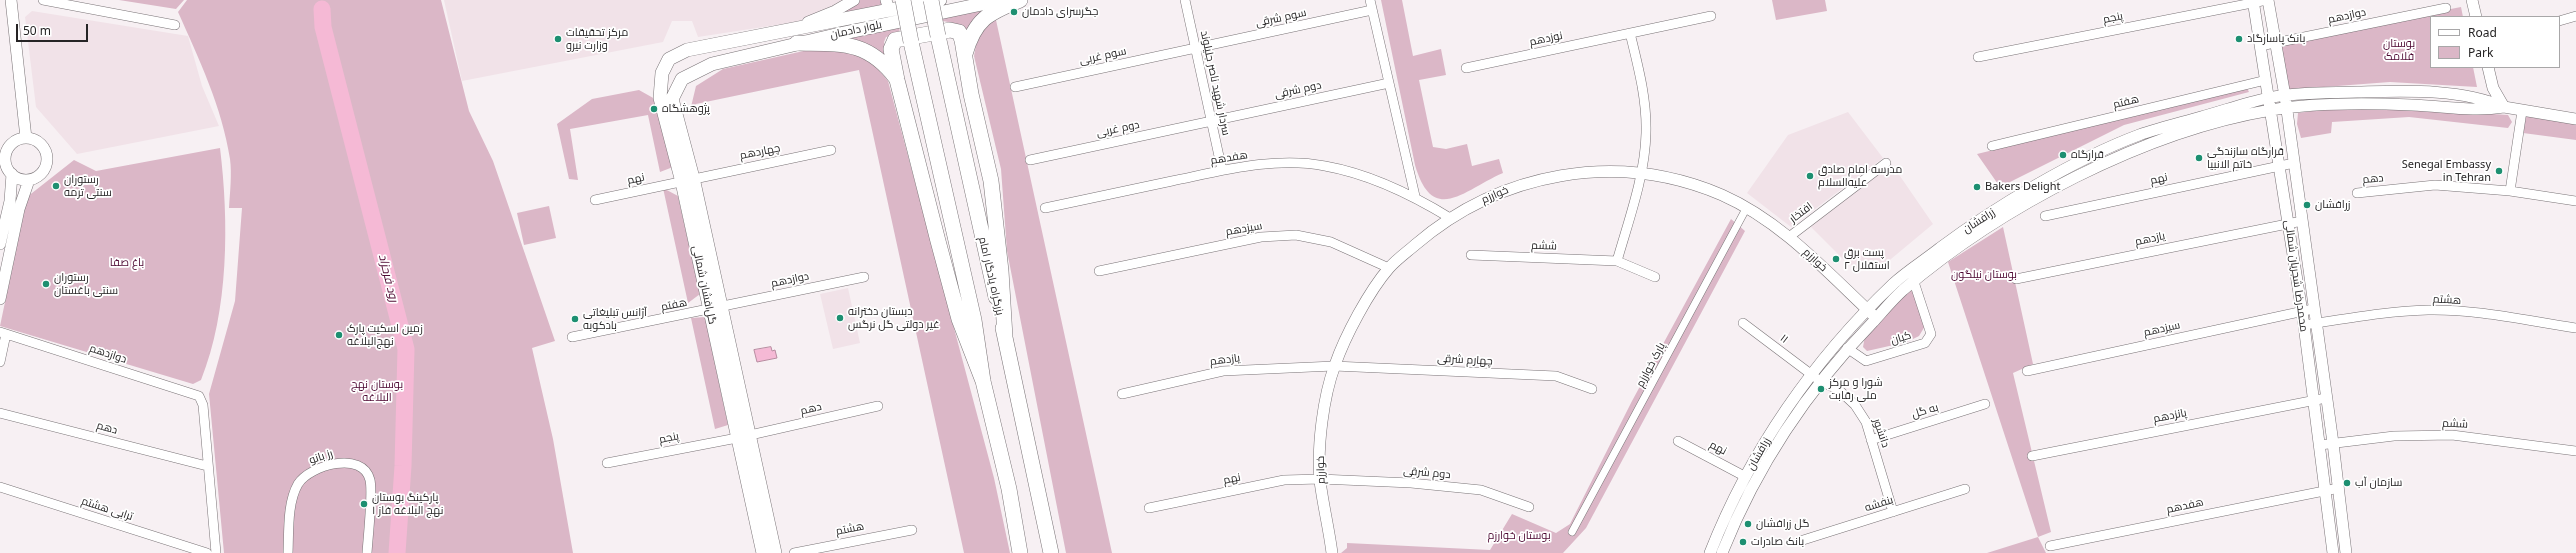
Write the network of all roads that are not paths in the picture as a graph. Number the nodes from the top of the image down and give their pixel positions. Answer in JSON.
{"nodes":[{"id":1,"x":11,"y":0,"type":"edge"},
{"id":2,"x":43,"y":0,"type":"edge"},
{"id":3,"x":854,"y":0,"type":"edge"},
{"id":4,"x":903,"y":0,"type":"edge"},
{"id":5,"x":931,"y":0,"type":"edge"},
{"id":6,"x":940,"y":0,"type":"edge"},
{"id":7,"x":1001,"y":0,"type":"edge"},
{"id":8,"x":1020,"y":0,"type":"edge"},
{"id":9,"x":1184,"y":0,"type":"edge"},
{"id":10,"x":1370,"y":0,"type":"edge"},
{"id":11,"x":2268,"y":0,"type":"edge"},
{"id":12,"x":2472,"y":0,"type":"edge"},
{"id":13,"x":2253,"y":1,"type":"edge"},
{"id":14,"x":888,"y":5,"type":"edge"},
{"id":15,"x":2446,"y":8,"type":"dead end"},
{"id":16,"x":1372,"y":10,"type":"junction"},
{"id":17,"x":1711,"y":16,"type":"dead end"},
{"id":18,"x":2476,"y":16,"type":"edge"},
{"id":19,"x":2576,"y":16,"type":"edge"},
{"id":20,"x":2560,"y":21,"type":"edge"},
{"id":21,"x":175,"y":25,"type":"dead end"},
{"id":22,"x":796,"y":27,"type":"junction"},
{"id":23,"x":1630,"y":33,"type":"junction"},
{"id":24,"x":798,"y":43,"type":"junction"},
{"id":25,"x":2276,"y":43,"type":"junction"},
{"id":26,"x":707,"y":45,"type":"junction"},
{"id":27,"x":2260,"y":46,"type":"junction"},
{"id":28,"x":1195,"y":49,"type":"junction"},
{"id":29,"x":965,"y":54,"type":"junction"},
{"id":30,"x":1978,"y":57,"type":"dead end"},
{"id":31,"x":712,"y":64,"type":"junction"},
{"id":32,"x":1466,"y":68,"type":"dead end"},
{"id":33,"x":2488,"y":68,"type":"edge"},
{"id":34,"x":897,"y":80,"type":"junction"},
{"id":35,"x":2266,"y":80,"type":"junction"},
{"id":36,"x":1389,"y":83,"type":"junction"},
{"id":37,"x":1015,"y":87,"type":"dead end"},
{"id":38,"x":2285,"y":96,"type":"junction"},
{"id":39,"x":2268,"y":98,"type":"junction"},
{"id":40,"x":2504,"y":107,"type":"junction"},
{"id":41,"x":2287,"y":108,"type":"junction"},
{"id":42,"x":2270,"y":110,"type":"junction"},
{"id":43,"x":2522,"y":111,"type":"junction"},
{"id":44,"x":2576,"y":119,"type":"edge"},
{"id":45,"x":1211,"y":121,"type":"junction"},
{"id":46,"x":26,"y":138,"type":"junction"},
{"id":47,"x":1992,"y":146,"type":"dead end"},
{"id":48,"x":831,"y":150,"type":"dead end"},
{"id":49,"x":3,"y":157,"type":"edge"},
{"id":50,"x":1030,"y":160,"type":"dead end"},
{"id":51,"x":1886,"y":163,"type":"dead end"},
{"id":52,"x":2294,"y":163,"type":"junction"},
{"id":53,"x":2279,"y":165,"type":"junction"},
{"id":54,"x":1222,"y":170,"type":"junction"},
{"id":55,"x":1642,"y":173,"type":"junction"},
{"id":56,"x":12,"y":174,"type":"junction"},
{"id":57,"x":29,"y":180,"type":"junction"},
{"id":58,"x":688,"y":180,"type":"junction"},
{"id":59,"x":2510,"y":191,"type":"junction"},
{"id":60,"x":2357,"y":192,"type":"dead end"},
{"id":61,"x":1415,"y":196,"type":"junction"},
{"id":62,"x":595,"y":200,"type":"dead end"},
{"id":63,"x":2576,"y":200,"type":"edge"},
{"id":64,"x":1748,"y":207,"type":"junction"},
{"id":65,"x":1045,"y":208,"type":"dead end"},
{"id":66,"x":2045,"y":216,"type":"dead end"},
{"id":67,"x":1450,"y":218,"type":"junction"},
{"id":68,"x":2302,"y":221,"type":"junction"},
{"id":69,"x":2288,"y":223,"type":"junction"},
{"id":70,"x":1788,"y":238,"type":"junction"},
{"id":71,"x":0,"y":244,"type":"edge"},
{"id":72,"x":1471,"y":255,"type":"dead end"},
{"id":73,"x":1617,"y":261,"type":"junction"},
{"id":74,"x":1389,"y":268,"type":"junction"},
{"id":75,"x":1099,"y":271,"type":"dead end"},
{"id":76,"x":864,"y":277,"type":"dead end"},
{"id":77,"x":1656,"y":277,"type":"dead end"},
{"id":78,"x":2016,"y":279,"type":"dead end"},
{"id":79,"x":1914,"y":282,"type":"junction"},
{"id":80,"x":0,"y":299,"type":"edge"},
{"id":81,"x":716,"y":309,"type":"junction"},
{"id":82,"x":2313,"y":309,"type":"junction"},
{"id":83,"x":1868,"y":310,"type":"junction"},
{"id":84,"x":2301,"y":310,"type":"junction"},
{"id":85,"x":1876,"y":318,"type":"junction"},
{"id":86,"x":1743,"y":323,"type":"dead end"},
{"id":87,"x":2316,"y":323,"type":"junction"},
{"id":88,"x":2304,"y":325,"type":"junction"},
{"id":89,"x":2576,"y":328,"type":"edge"},
{"id":90,"x":3,"y":333,"type":"edge"},
{"id":91,"x":572,"y":337,"type":"dead end"},
{"id":92,"x":1005,"y":337,"type":"junction"},
{"id":93,"x":1847,"y":348,"type":"junction"},
{"id":94,"x":0,"y":362,"type":"edge"},
{"id":95,"x":1334,"y":366,"type":"junction"},
{"id":96,"x":2027,"y":371,"type":"dead end"},
{"id":97,"x":1811,"y":374,"type":"junction"},
{"id":98,"x":983,"y":381,"type":"junction"},
{"id":99,"x":1820,"y":381,"type":"junction"},
{"id":100,"x":1592,"y":389,"type":"dead end"},
{"id":101,"x":1122,"y":394,"type":"dead end"},
{"id":102,"x":2326,"y":398,"type":"junction"},
{"id":103,"x":2314,"y":400,"type":"junction"},
{"id":104,"x":1985,"y":404,"type":"dead end"},
{"id":105,"x":878,"y":406,"type":"dead end"},
{"id":106,"x":0,"y":413,"type":"edge"},
{"id":107,"x":743,"y":437,"type":"junction"},
{"id":108,"x":1871,"y":440,"type":"junction"},
{"id":109,"x":1678,"y":441,"type":"dead end"},
{"id":110,"x":2333,"y":443,"type":"junction"},
{"id":111,"x":2320,"y":445,"type":"junction"},
{"id":112,"x":2576,"y":451,"type":"edge"},
{"id":113,"x":2032,"y":456,"type":"dead end"},
{"id":114,"x":607,"y":463,"type":"dead end"},
{"id":115,"x":207,"y":466,"type":"junction"},
{"id":116,"x":1746,"y":477,"type":"junction"},
{"id":117,"x":1320,"y":479,"type":"junction"},
{"id":118,"x":0,"y":487,"type":"edge"},
{"id":119,"x":2339,"y":488,"type":"junction"},
{"id":120,"x":1965,"y":489,"type":"dead end"},
{"id":121,"x":2325,"y":490,"type":"junction"},
{"id":122,"x":1529,"y":507,"type":"dead end"},
{"id":123,"x":1148,"y":508,"type":"dead end"},
{"id":124,"x":1893,"y":512,"type":"junction"},
{"id":125,"x":912,"y":530,"type":"dead end"},
{"id":126,"x":1572,"y":532,"type":"dead end"},
{"id":127,"x":1800,"y":541,"type":"dead end"},
{"id":128,"x":2050,"y":546,"type":"dead end"},
{"id":129,"x":207,"y":553,"type":"edge"},
{"id":130,"x":216,"y":553,"type":"edge"},
{"id":131,"x":288,"y":553,"type":"edge"},
{"id":132,"x":367,"y":553,"type":"edge"},
{"id":133,"x":763,"y":553,"type":"edge"},
{"id":134,"x":775,"y":553,"type":"edge"},
{"id":135,"x":794,"y":553,"type":"edge"},
{"id":136,"x":1020,"y":553,"type":"edge"},
{"id":137,"x":1051,"y":553,"type":"edge"},
{"id":138,"x":1332,"y":553,"type":"edge"},
{"id":139,"x":1710,"y":553,"type":"edge"},
{"id":140,"x":1722,"y":553,"type":"edge"},
{"id":141,"x":2333,"y":553,"type":"edge"},
{"id":142,"x":2346,"y":553,"type":"edge"}],
"edges":[{"from":1,"to":46,"type":"street"},
{"from":2,"to":21,"type":"street"},
{"from":3,"to":22,"type":"street"},
{"from":4,"to":98,"type":"highway","bridge":true},
{"from":5,"to":92,"type":"highway","name":"بزرگراه یادگار امام","bridge":true},
{"from":6,"to":14,"type":"main road","name":"بلوار دادمان"},
{"from":7,"to":24,"type":"main road","name":"بلوار دادمان"},
{"from":8,"to":29,"type":"highway"},
{"from":9,"to":28,"type":"street","name":"سردار شهید ناصر جلیلوند"},
{"from":10,"to":16,"type":"street"},
{"from":11,"to":13,"type":"street","name":"پنجم"},
{"from":11,"to":25,"type":"street","name":"محمدرضا شجریان شمالی"},
{"from":12,"to":18,"type":"street"},
{"from":13,"to":27,"type":"street","name":"محمدرضا شجریان شمالی"},
{"from":13,"to":30,"type":"street","name":"پنجم"},
{"from":14,"to":22,"type":"main road","name":"بلوار دادمان"},
{"from":15,"to":25,"type":"street","name":"دوازدهم"},
{"from":16,"to":28,"type":"street","name":"سوم شرقی"},
{"from":16,"to":36,"type":"street"},
{"from":17,"to":23,"type":"street","name":"نوزدهم"},
{"from":19,"to":20,"type":"street"},
{"from":22,"to":26,"type":"main road","name":"بلوار دادمان"},
{"from":23,"to":32,"type":"street","name":"نوزدهم"},
{"from":23,"to":55,"type":"street"},
{"from":24,"to":31,"type":"main road","name":"بلوار دادمان"},
{"from":24,"to":34,"type":"highway"},
{"from":25,"to":27,"type":"street","name":"دوازدهم"},
{"from":25,"to":38,"type":"street","name":"محمدرضا شجریان شمالی"},
{"from":26,"to":31,"type":"main road"},
{"from":26,"to":58,"type":"main road","name":"گل‌افشان شمالی"},
{"from":27,"to":35,"type":"street","name":"محمدرضا شجریان شمالی"},
{"from":28,"to":37,"type":"street","name":"سوم غربی"},
{"from":28,"to":45,"type":"street","name":"سردار شهید ناصر جلیلوند"},
{"from":29,"to":34,"type":"highway"},
{"from":29,"to":92,"type":"highway"},
{"from":31,"to":58,"type":"main road","name":"گل‌افشان شمالی"},
{"from":33,"to":40,"type":"street"},
{"from":34,"to":98,"type":"highway"},
{"from":35,"to":39,"type":"street","name":"محمدرضا شجریان شمالی"},
{"from":35,"to":47,"type":"street","name":"هفتم"},
{"from":36,"to":45,"type":"street","name":"دوم شرقی"},
{"from":36,"to":61,"type":"street"},
{"from":38,"to":39,"type":"street","name":"زرافشان"},
{"from":38,"to":40,"type":"street","name":"زرافشان"},
{"from":38,"to":41,"type":"street","name":"محمدرضا شجریان شمالی"},
{"from":39,"to":42,"type":"street","name":"محمدرضا شجریان شمالی"},
{"from":39,"to":83,"type":"street","name":"زرافشان"},
{"from":40,"to":41,"type":"street","name":"زرافشان"},
{"from":40,"to":43,"type":"street","name":"زرافشان"},
{"from":41,"to":42,"type":"street","name":"زرافشان"},
{"from":41,"to":52,"type":"street","name":"محمدرضا شجریان شمالی"},
{"from":42,"to":53,"type":"street","name":"محمدرضا شجریان شمالی"},
{"from":42,"to":79,"type":"street","name":"زرافشان"},
{"from":43,"to":44,"type":"street","name":"زرافشان"},
{"from":43,"to":59,"type":"street"},
{"from":45,"to":50,"type":"street","name":"دوم غربی"},
{"from":45,"to":54,"type":"street","name":"سردار شهید ناصر جلیلوند"},
{"from":46,"to":49,"type":"street"},
{"from":46,"to":57,"type":"street"},
{"from":48,"to":58,"type":"street","name":"چهاردهم"},
{"from":49,"to":56,"type":"street"},
{"from":51,"to":70,"type":"street","name":"افتخار"},
{"from":52,"to":53,"type":"street","name":"نهم"},
{"from":52,"to":68,"type":"street","name":"محمدرضا شجریان شمالی"},
{"from":53,"to":66,"type":"street","name":"نهم"},
{"from":53,"to":69,"type":"street","name":"محمدرضا شجریان شمالی"},
{"from":54,"to":61,"type":"street","name":"هفدهم"},
{"from":54,"to":65,"type":"street","name":"هفدهم"},
{"from":55,"to":64,"type":"street","name":"خوارزم"},
{"from":55,"to":67,"type":"street","name":"خوارزم"},
{"from":55,"to":73,"type":"street"},
{"from":56,"to":57,"type":"street"},
{"from":56,"to":71,"type":"street"},
{"from":57,"to":80,"type":"street"},
{"from":58,"to":62,"type":"street","name":"نهم"},
{"from":58,"to":81,"type":"main road","name":"گل‌افشان شمالی"},
{"from":59,"to":60,"type":"street","name":"دهم"},
{"from":59,"to":63,"type":"street","name":"دهم"},
{"from":61,"to":67,"type":"street","name":"هفدهم"},
{"from":64,"to":70,"type":"street","name":"خوارزم"},
{"from":64,"to":126,"type":"street","name":"پارک خوارزم"},
{"from":67,"to":74,"type":"street","name":"خوارزم"},
{"from":68,"to":69,"type":"street","name":"یازدهم"},
{"from":68,"to":82,"type":"street","name":"محمدرضا شجریان شمالی"},
{"from":69,"to":78,"type":"street","name":"یازدهم"},
{"from":69,"to":84,"type":"street","name":"محمدرضا شجریان شمالی"},
{"from":70,"to":83,"type":"street","name":"خوارزم"},
{"from":72,"to":73,"type":"street","name":"ششم"},
{"from":73,"to":77,"type":"street","name":"ششم"},
{"from":74,"to":75,"type":"street","name":"سیزدهم"},
{"from":74,"to":95,"type":"street","name":"خوارزم"},
{"from":76,"to":81,"type":"street","name":"دوازدهم"},
{"from":79,"to":85,"type":"street","name":"زرافشان"},
{"from":79,"to":93,"type":"street","name":"کیان"},
{"from":81,"to":91,"type":"street","name":"هفتم"},
{"from":81,"to":107,"type":"main road","name":"گل‌افشان شمالی"},
{"from":82,"to":84,"type":"street","name":"سیزدهم"},
{"from":82,"to":87,"type":"street","name":"محمدرضا شجریان شمالی"},
{"from":83,"to":85,"type":"street","name":"خوارزم"},
{"from":83,"to":97,"type":"street","name":"زرافشان"},
{"from":84,"to":88,"type":"street","name":"محمدرضا شجریان شمالی"},
{"from":84,"to":96,"type":"street","name":"سیزدهم"},
{"from":85,"to":93,"type":"street","name":"زرافشان"},
{"from":86,"to":97,"type":"street","name":"۱۱"},
{"from":87,"to":88,"type":"street","name":"هشتم"},
{"from":87,"to":89,"type":"street","name":"هشتم"},
{"from":87,"to":102,"type":"street","name":"محمدرضا شجریان شمالی"},
{"from":88,"to":103,"type":"street","name":"محمدرضا شجریان شمالی"},
{"from":90,"to":94,"type":"street"},
{"from":90,"to":115,"type":"street","name":"دوازدهم"},
{"from":92,"to":137,"type":"highway","name":"بزرگراه یادگار امام"},
{"from":93,"to":99,"type":"street","name":"زرافشان"},
{"from":95,"to":100,"type":"street","name":"چهارم شرقی"},
{"from":95,"to":101,"type":"street","name":"یازدهم"},
{"from":95,"to":117,"type":"street","name":"خوارزم"},
{"from":97,"to":99,"type":"street","name":"۱۱"},
{"from":97,"to":116,"type":"street","name":"زرافشان"},
{"from":98,"to":136,"type":"highway"},
{"from":99,"to":108,"type":"street","name":"دانشور"},
{"from":99,"to":140,"type":"street","name":"زرافشان"},
{"from":102,"to":103,"type":"street","name":"پانزدهم"},
{"from":102,"to":110,"type":"street","name":"محمدرضا شجریان شمالی"},
{"from":103,"to":111,"type":"street","name":"محمدرضا شجریان شمالی"},
{"from":103,"to":113,"type":"street","name":"پانزدهم"},
{"from":104,"to":108,"type":"street","name":"به گل"},
{"from":105,"to":107,"type":"street","name":"دهم"},
{"from":106,"to":115,"type":"street","name":"دهم"},
{"from":107,"to":114,"type":"street","name":"پنجم"},
{"from":107,"to":133,"type":"main road","name":"گل‌افشان شمالی"},
{"from":107,"to":134,"type":"main road","name":"گل‌افشان شمالی"},
{"from":108,"to":124,"type":"street","name":"دانشور"},
{"from":109,"to":116,"type":"street","name":"نهم"},
{"from":110,"to":111,"type":"street","name":"ششم"},
{"from":110,"to":112,"type":"street","name":"ششم"},
{"from":110,"to":119,"type":"street","name":"محمدرضا شجریان شمالی"},
{"from":111,"to":121,"type":"street","name":"محمدرضا شجریان شمالی"},
{"from":115,"to":130,"type":"street"},
{"from":116,"to":139,"type":"street","name":"زرافشان"},
{"from":117,"to":122,"type":"street","name":"دوم شرقی"},
{"from":117,"to":123,"type":"street","name":"نهم"},
{"from":117,"to":138,"type":"street","name":"خوارزم"},
{"from":118,"to":129,"type":"street","name":"ترابی هشتم"},
{"from":119,"to":121,"type":"street","name":"هفدهم"},
{"from":119,"to":142,"type":"street","name":"محمدرضا شجریان شمالی"},
{"from":120,"to":124,"type":"street","name":"بنفشه"},
{"from":121,"to":128,"type":"street","name":"هفدهم"},
{"from":121,"to":141,"type":"street","name":"محمدرضا شجریان شمالی"},
{"from":124,"to":127,"type":"street","name":"بنفشه"},
{"from":125,"to":135,"type":"street","name":"هشتم"},
{"from":131,"to":132,"type":"street","name":"رز بانو"}]}
